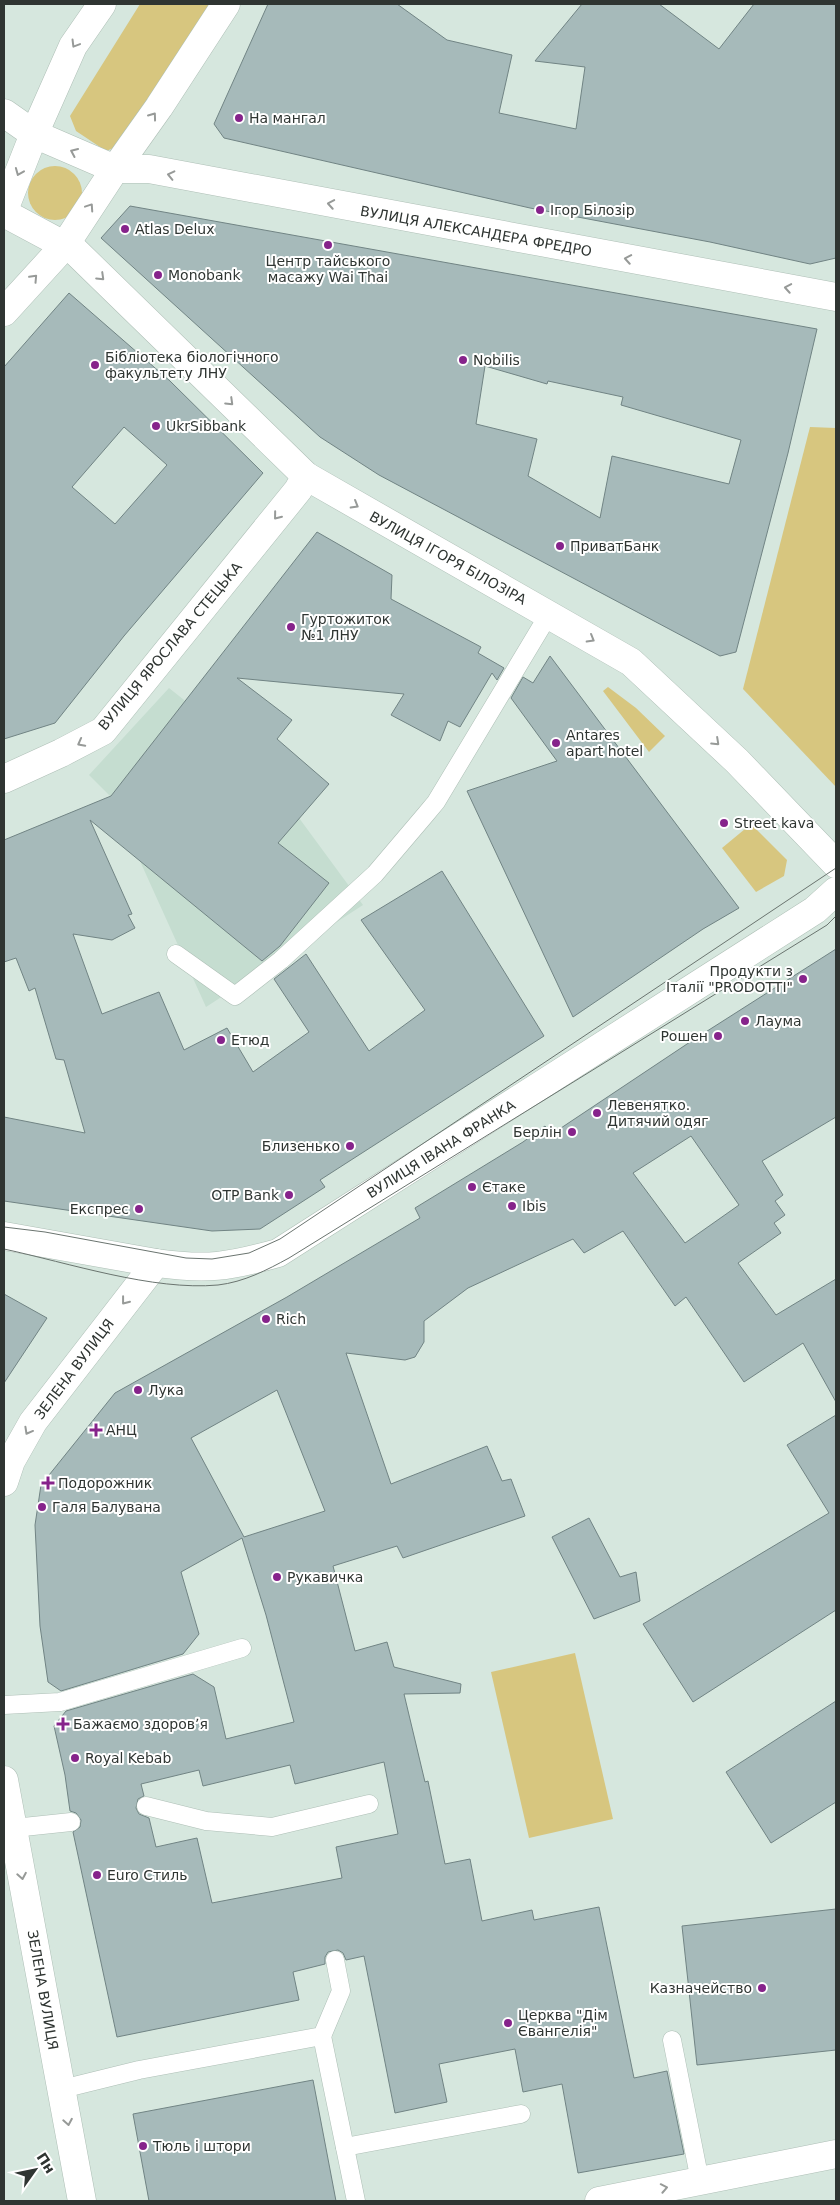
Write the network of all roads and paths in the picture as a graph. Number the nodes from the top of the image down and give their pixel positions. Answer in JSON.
{"nodes":[{"id":1,"x":102,"y":4,"type":"edge"},
{"id":2,"x":226,"y":4,"type":"edge"},
{"id":3,"x":4,"y":113,"type":"edge"},
{"id":4,"x":34,"y":134,"type":"junction"},
{"id":5,"x":115,"y":170,"type":"junction"},
{"id":6,"x":4,"y":211,"type":"edge"},
{"id":7,"x":65,"y":245,"type":"junction"},
{"id":8,"x":836,"y":297,"type":"edge"},
{"id":9,"x":4,"y":312,"type":"edge"},
{"id":10,"x":306,"y":476,"type":"junction"},
{"id":11,"x":549,"y":614,"type":"junction"},
{"id":12,"x":4,"y":779,"type":"edge"},
{"id":13,"x":836,"y":864,"type":"edge"},
{"id":14,"x":836,"y":891,"type":"edge"},
{"id":15,"x":176,"y":954,"type":"dead end"},
{"id":16,"x":4,"y":1236,"type":"edge"},
{"id":17,"x":156,"y":1263,"type":"junction"},
{"id":18,"x":4,"y":1482,"type":"edge"},
{"id":19,"x":242,"y":1648,"type":"dead end"},
{"id":20,"x":4,"y":1705,"type":"edge"},
{"id":21,"x":4,"y":1780,"type":"edge"},
{"id":22,"x":369,"y":1804,"type":"dead end"},
{"id":23,"x":146,"y":1806,"type":"dead end"},
{"id":24,"x":71,"y":1822,"type":"dead end"},
{"id":25,"x":14,"y":1828,"type":"junction"},
{"id":26,"x":335,"y":1960,"type":"dead end"},
{"id":27,"x":322,"y":2036,"type":"junction"},
{"id":28,"x":672,"y":2040,"type":"dead end"},
{"id":29,"x":62,"y":2089,"type":"junction"},
{"id":30,"x":521,"y":2114,"type":"dead end"},
{"id":31,"x":344,"y":2147,"type":"junction"},
{"id":32,"x":836,"y":2154,"type":"edge"},
{"id":33,"x":700,"y":2181,"type":"junction"},
{"id":34,"x":82,"y":2201,"type":"edge"},
{"id":35,"x":356,"y":2201,"type":"edge"},
{"id":36,"x":599,"y":2201,"type":"edge"}],
"edges":[{"from":1,"to":4,"type":"street","one_way":true},
{"from":5,"to":2,"type":"street","one_way":true},
{"from":3,"to":4,"type":"street"},
{"from":5,"to":4,"type":"street","one_way":true},
{"from":4,"to":6,"type":"street","one_way":true},
{"from":7,"to":5,"type":"street","one_way":true},
{"from":8,"to":5,"type":"street","name":"ВУЛИЦЯ АЛЕКСАНДЕРА ФРЕДРО","one_way":true},
{"from":6,"to":7,"type":"street","name":"ВУЛИЦЯ ІГОРЯ БІЛОЗІРА"},
{"from":9,"to":7,"type":"street","one_way":true},
{"from":7,"to":10,"type":"street","name":"ВУЛИЦЯ ІГОРЯ БІЛОЗІРА","one_way":true},
{"from":10,"to":11,"type":"street","name":"ВУЛИЦЯ ІГОРЯ БІЛОЗІРА","one_way":true},
{"from":10,"to":12,"type":"street","name":"ВУЛИЦЯ ЯРОСЛАВА СТЕЦЬКА","one_way":true},
{"from":11,"to":13,"type":"street","name":"ВУЛИЦЯ ІГОРЯ БІЛОЗІРА","one_way":true},
{"from":11,"to":15,"type":"lane"},
{"from":14,"to":17,"type":"street","name":"ВУЛИЦЯ ІВАНА ФРАНКА"},
{"from":16,"to":17,"type":"street","name":"ВУЛИЦЯ ІВАНА ФРАНКА"},
{"from":17,"to":18,"type":"street","name":"ЗЕЛЕНА ВУЛИЦЯ","one_way":true},
{"from":19,"to":20,"type":"lane"},
{"from":21,"to":25,"type":"street","name":"ЗЕЛЕНА ВУЛИЦЯ"},
{"from":22,"to":23,"type":"lane"},
{"from":24,"to":25,"type":"lane"},
{"from":25,"to":29,"type":"street","name":"ЗЕЛЕНА ВУЛИЦЯ","one_way":true},
{"from":26,"to":27,"type":"lane"},
{"from":27,"to":29,"type":"lane"},
{"from":27,"to":31,"type":"lane"},
{"from":28,"to":33,"type":"lane"},
{"from":29,"to":34,"type":"street","name":"ЗЕЛЕНА ВУЛИЦЯ","one_way":true},
{"from":30,"to":31,"type":"lane"},
{"from":31,"to":35,"type":"lane"},
{"from":32,"to":33,"type":"street"},
{"from":36,"to":33,"type":"street","one_way":true}]}
